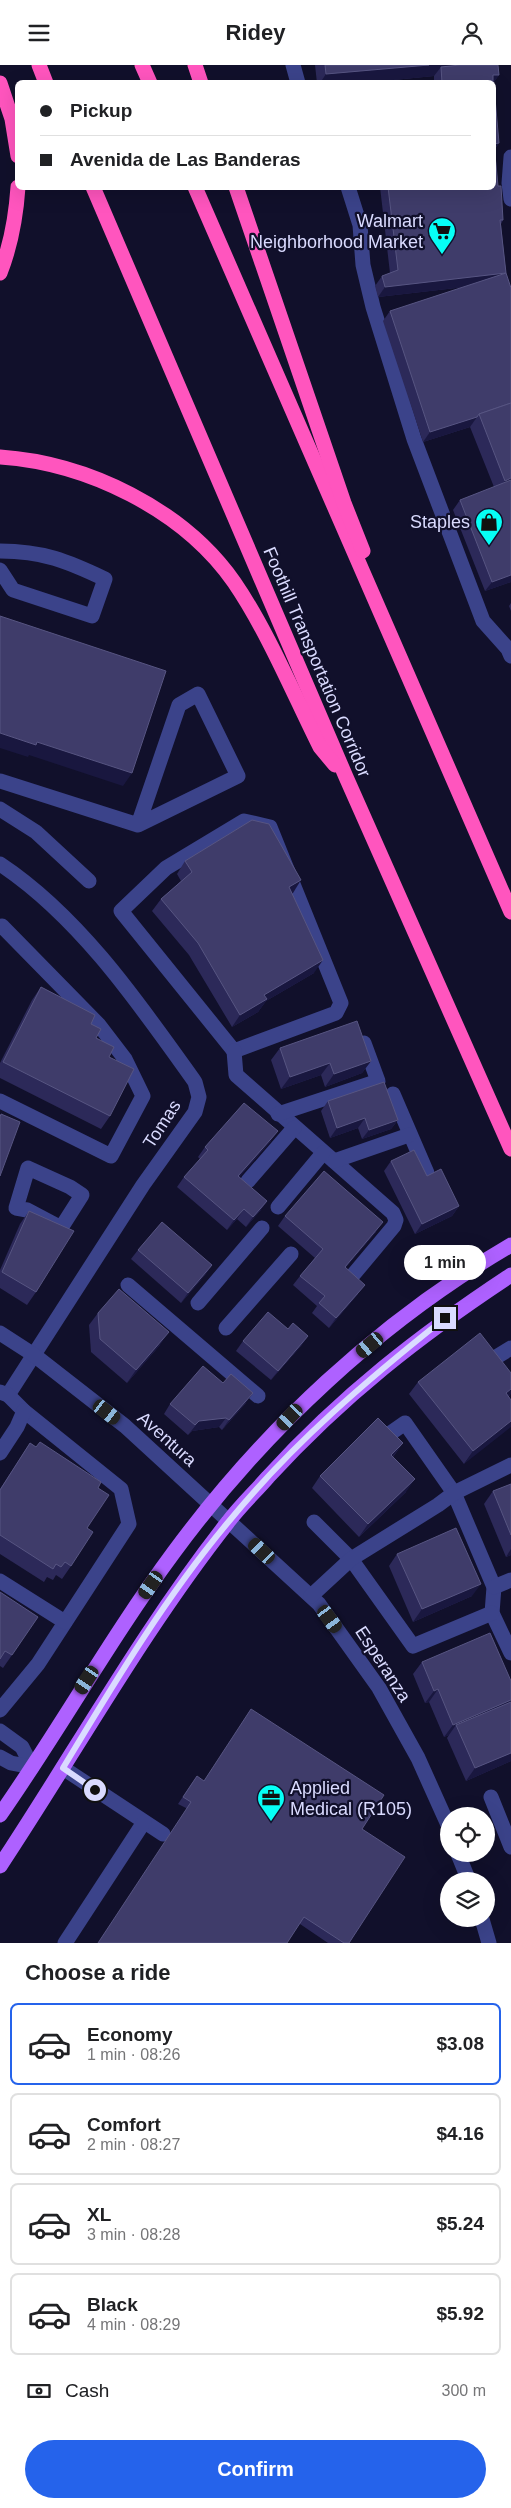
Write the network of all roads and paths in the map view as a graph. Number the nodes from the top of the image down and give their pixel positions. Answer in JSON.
{"nodes":[{"id":1,"x":38,"y":65,"type":"edge"},
{"id":2,"x":142,"y":65,"type":"edge"},
{"id":3,"x":195,"y":65,"type":"edge"},
{"id":4,"x":293,"y":65,"type":"edge"},
{"id":5,"x":45,"y":80,"type":"edge"},
{"id":6,"x":149,"y":80,"type":"edge"},
{"id":7,"x":199,"y":80,"type":"edge"},
{"id":8,"x":297,"y":80,"type":"edge"},
{"id":9,"x":0,"y":83,"type":"edge"},
{"id":10,"x":15,"y":138,"type":"edge"},
{"id":11,"x":511,"y":157,"type":"edge"},
{"id":12,"x":18,"y":190,"type":"edge"},
{"id":13,"x":94,"y":190,"type":"edge"},
{"id":14,"x":196,"y":190,"type":"edge"},
{"id":15,"x":237,"y":190,"type":"edge"},
{"id":16,"x":349,"y":190,"type":"edge"},
{"id":17,"x":511,"y":199,"type":"edge"},
{"id":18,"x":0,"y":273,"type":"edge"},
{"id":19,"x":0,"y":457,"type":"edge"},
{"id":20,"x":0,"y":551,"type":"edge"},
{"id":21,"x":0,"y":570,"type":"edge"},
{"id":22,"x":397,"y":655,"type":"junction"},
{"id":23,"x":511,"y":656,"type":"edge"},
{"id":24,"x":346,"y":777,"type":"junction"},
{"id":25,"x":0,"y":781,"type":"edge"},
{"id":26,"x":0,"y":809,"type":"edge"},
{"id":27,"x":138,"y":825,"type":"junction"},
{"id":28,"x":0,"y":864,"type":"edge"},
{"id":29,"x":89,"y":881,"type":"dead end"},
{"id":30,"x":511,"y":912,"type":"edge"},
{"id":31,"x":2,"y":926,"type":"dead end"},
{"id":32,"x":361,"y":1036,"type":"edge"},
{"id":33,"x":234,"y":1051,"type":"junction"},
{"id":34,"x":393,"y":1094,"type":"dead end"},
{"id":35,"x":0,"y":1101,"type":"edge"},
{"id":36,"x":278,"y":1114,"type":"junction"},
{"id":37,"x":294,"y":1128,"type":"junction"},
{"id":38,"x":409,"y":1135,"type":"junction"},
{"id":39,"x":511,"y":1149,"type":"edge"},
{"id":40,"x":328,"y":1157,"type":"junction"},
{"id":41,"x":428,"y":1173,"type":"edge"},
{"id":42,"x":248,"y":1181,"type":"dead end"},
{"id":43,"x":278,"y":1207,"type":"dead end"},
{"id":44,"x":262,"y":1227,"type":"dead end"},
{"id":45,"x":61,"y":1229,"type":"joint"},
{"id":46,"x":507,"y":1247,"type":"edge"},
{"id":47,"x":291,"y":1253,"type":"dead end"},
{"id":48,"x":353,"y":1275,"type":"edge"},
{"id":49,"x":511,"y":1275,"type":"edge"},
{"id":50,"x":128,"y":1285,"type":"dead end"},
{"id":51,"x":198,"y":1303,"type":"dead end"},
{"id":52,"x":226,"y":1328,"type":"dead end"},
{"id":53,"x":0,"y":1333,"type":"edge"},
{"id":54,"x":511,"y":1348,"type":"edge"},
{"id":55,"x":34,"y":1355,"type":"junction"},
{"id":56,"x":493,"y":1359,"type":"edge"},
{"id":57,"x":4,"y":1393,"type":"edge"},
{"id":58,"x":258,"y":1396,"type":"dead end"},
{"id":59,"x":24,"y":1411,"type":"junction"},
{"id":60,"x":385,"y":1437,"type":"edge"},
{"id":61,"x":0,"y":1453,"type":"edge"},
{"id":62,"x":511,"y":1465,"type":"edge"},
{"id":63,"x":454,"y":1493,"type":"junction"},
{"id":64,"x":211,"y":1503,"type":"junction"},
{"id":65,"x":229,"y":1520,"type":"junction"},
{"id":66,"x":314,"y":1522,"type":"dead end"},
{"id":67,"x":351,"y":1559,"type":"junction"},
{"id":68,"x":511,"y":1580,"type":"edge"},
{"id":69,"x":0,"y":1581,"type":"edge"},
{"id":70,"x":494,"y":1587,"type":"junction"},
{"id":71,"x":310,"y":1595,"type":"junction"},
{"id":72,"x":492,"y":1613,"type":"junction"},
{"id":73,"x":65,"y":1622,"type":"junction"},
{"id":74,"x":511,"y":1653,"type":"edge"},
{"id":75,"x":0,"y":1710,"type":"edge"},
{"id":76,"x":0,"y":1731,"type":"edge"},
{"id":77,"x":0,"y":1757,"type":"edge"},
{"id":78,"x":32,"y":1767,"type":"junction"},
{"id":79,"x":63,"y":1768,"type":"junction"},
{"id":80,"x":491,"y":1797,"type":"dead end"},
{"id":81,"x":440,"y":1807,"type":"edge"},
{"id":82,"x":0,"y":1815,"type":"edge"},
{"id":83,"x":144,"y":1822,"type":"junction"},
{"id":84,"x":163,"y":1834,"type":"dead end"},
{"id":85,"x":511,"y":1847,"type":"edge"},
{"id":86,"x":0,"y":1866,"type":"edge"},
{"id":87,"x":484,"y":1927,"type":"edge"},
{"id":88,"x":65,"y":1943,"type":"edge"},
{"id":89,"x":489,"y":1943,"type":"edge"}],
"edges":[{"from":1,"to":5,"type":"highway"},
{"from":2,"to":6,"type":"highway"},
{"from":3,"to":7,"type":"highway"},
{"from":4,"to":8,"type":"street"},
{"from":9,"to":10,"type":"highway"},
{"from":11,"to":17,"type":"street"},
{"from":12,"to":18,"type":"highway"},
{"from":13,"to":24,"type":"highway","name":"Foothill Transportation Corridor"},
{"from":14,"to":22,"type":"highway"},
{"from":15,"to":22,"type":"highway"},
{"from":16,"to":23,"type":"street"},
{"from":19,"to":24,"type":"highway"},
{"from":20,"to":21,"type":"street"},
{"from":22,"to":30,"type":"highway"},
{"from":24,"to":39,"type":"highway","name":"Foothill Transportation Corridor"},
{"from":25,"to":27,"type":"street"},
{"from":26,"to":29,"type":"street"},
{"from":27,"to":27,"type":"street"},
{"from":28,"to":55,"type":"street","name":"Tomas"},
{"from":31,"to":35,"type":"street"},
{"from":32,"to":36,"type":"street"},
{"from":33,"to":33,"type":"street"},
{"from":33,"to":36,"type":"street"},
{"from":34,"to":38,"type":"street"},
{"from":36,"to":37,"type":"street"},
{"from":37,"to":40,"type":"street"},
{"from":37,"to":42,"type":"street"},
{"from":38,"to":40,"type":"street"},
{"from":38,"to":41,"type":"street"},
{"from":40,"to":43,"type":"street"},
{"from":40,"to":48,"type":"street"},
{"from":44,"to":51,"type":"street"},
{"from":45,"to":45,"type":"street"},
{"from":46,"to":64,"type":"main road"},
{"from":47,"to":52,"type":"street"},
{"from":49,"to":65,"type":"main road"},
{"from":50,"to":58,"type":"street"},
{"from":53,"to":55,"type":"street","name":"Aventura"},
{"from":54,"to":56,"type":"street"},
{"from":55,"to":57,"type":"street","name":"Tomas"},
{"from":55,"to":64,"type":"street","name":"Aventura"},
{"from":57,"to":59,"type":"street"},
{"from":59,"to":61,"type":"street"},
{"from":59,"to":73,"type":"street"},
{"from":60,"to":63,"type":"street"},
{"from":62,"to":63,"type":"street"},
{"from":63,"to":67,"type":"street"},
{"from":63,"to":70,"type":"street"},
{"from":64,"to":65,"type":"street","name":"Esperanza"},
{"from":64,"to":78,"type":"main road"},
{"from":65,"to":71,"type":"street","name":"Esperanza"},
{"from":65,"to":79,"type":"main road"},
{"from":66,"to":67,"type":"street"},
{"from":67,"to":71,"type":"street"},
{"from":67,"to":72,"type":"street"},
{"from":68,"to":70,"type":"street"},
{"from":69,"to":73,"type":"street"},
{"from":70,"to":72,"type":"street"},
{"from":71,"to":81,"type":"street","name":"Esperanza"},
{"from":72,"to":74,"type":"street"},
{"from":73,"to":75,"type":"street"},
{"from":76,"to":78,"type":"street"},
{"from":77,"to":78,"type":"street"},
{"from":78,"to":82,"type":"main road"},
{"from":79,"to":83,"type":"street"},
{"from":79,"to":86,"type":"main road"},
{"from":80,"to":85,"type":"street"},
{"from":83,"to":84,"type":"street"},
{"from":83,"to":88,"type":"street"},
{"from":87,"to":89,"type":"street"}]}
